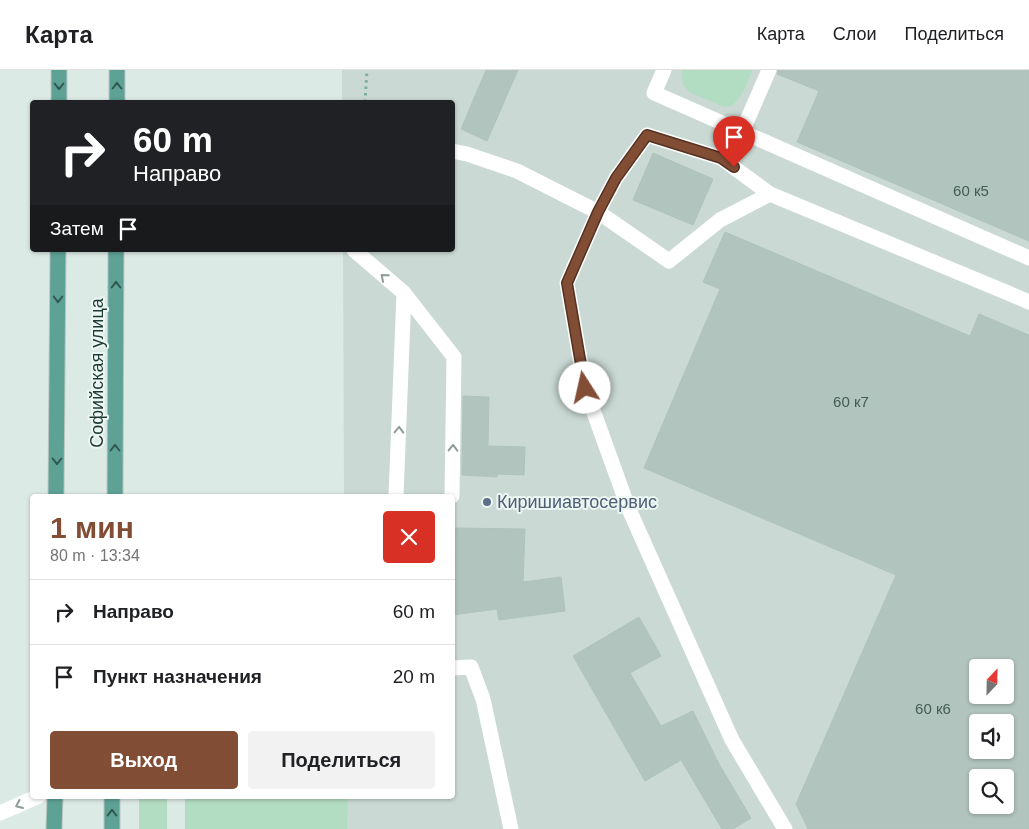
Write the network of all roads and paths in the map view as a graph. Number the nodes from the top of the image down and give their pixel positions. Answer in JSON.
{"nodes":[{"id":1,"x":59,"y":70,"type":"edge"},
{"id":2,"x":117,"y":70,"type":"edge"},
{"id":3,"x":368,"y":70,"type":"edge"},
{"id":4,"x":664,"y":70,"type":"edge"},
{"id":5,"x":769,"y":70,"type":"edge"},
{"id":6,"x":59,"y":100,"type":"edge"},
{"id":7,"x":117,"y":100,"type":"edge"},
{"id":8,"x":365,"y":100,"type":"edge"},
{"id":9,"x":742,"y":132,"type":"junction"},
{"id":10,"x":455,"y":152,"type":"edge"},
{"id":11,"x":770,"y":194,"type":"junction"},
{"id":12,"x":598,"y":212,"type":"junction"},
{"id":13,"x":58,"y":252,"type":"edge"},
{"id":14,"x":116,"y":252,"type":"edge"},
{"id":15,"x":356,"y":252,"type":"edge"},
{"id":16,"x":1029,"y":258,"type":"edge"},
{"id":17,"x":404,"y":293,"type":"junction"},
{"id":18,"x":1029,"y":302,"type":"edge"},
{"id":19,"x":56,"y":494,"type":"edge"},
{"id":20,"x":115,"y":494,"type":"edge"},
{"id":21,"x":396,"y":494,"type":"edge"},
{"id":22,"x":452,"y":494,"type":"edge"},
{"id":23,"x":455,"y":668,"type":"edge"},
{"id":24,"x":32,"y":799,"type":"edge"},
{"id":25,"x":55,"y":799,"type":"edge"},
{"id":26,"x":112,"y":799,"type":"edge"},
{"id":27,"x":0,"y":813,"type":"edge"},
{"id":28,"x":54,"y":829,"type":"edge"},
{"id":29,"x":112,"y":829,"type":"edge"},
{"id":30,"x":511,"y":829,"type":"edge"},
{"id":31,"x":785,"y":829,"type":"edge"}],
"edges":[{"from":1,"to":6,"type":"main road","one_way":true},
{"from":7,"to":2,"type":"main road","one_way":true},
{"from":3,"to":8,"type":"path"},
{"from":4,"to":9,"type":"lane"},
{"from":5,"to":9,"type":"lane"},
{"from":9,"to":16,"type":"lane"},
{"from":10,"to":12,"type":"lane"},
{"from":11,"to":12,"type":"lane"},
{"from":11,"to":12,"type":"lane"},
{"from":11,"to":18,"type":"lane"},
{"from":12,"to":31,"type":"lane"},
{"from":13,"to":19,"type":"main road","one_way":true},
{"from":20,"to":14,"type":"main road","name":"Софийская улица","one_way":true},
{"from":17,"to":15,"type":"lane","one_way":true},
{"from":21,"to":17,"type":"lane","one_way":true},
{"from":22,"to":17,"type":"lane","one_way":true},
{"from":23,"to":30,"type":"lane"},
{"from":24,"to":27,"type":"lane","one_way":true},
{"from":25,"to":28,"type":"main road"},
{"from":29,"to":26,"type":"main road","one_way":true}]}
